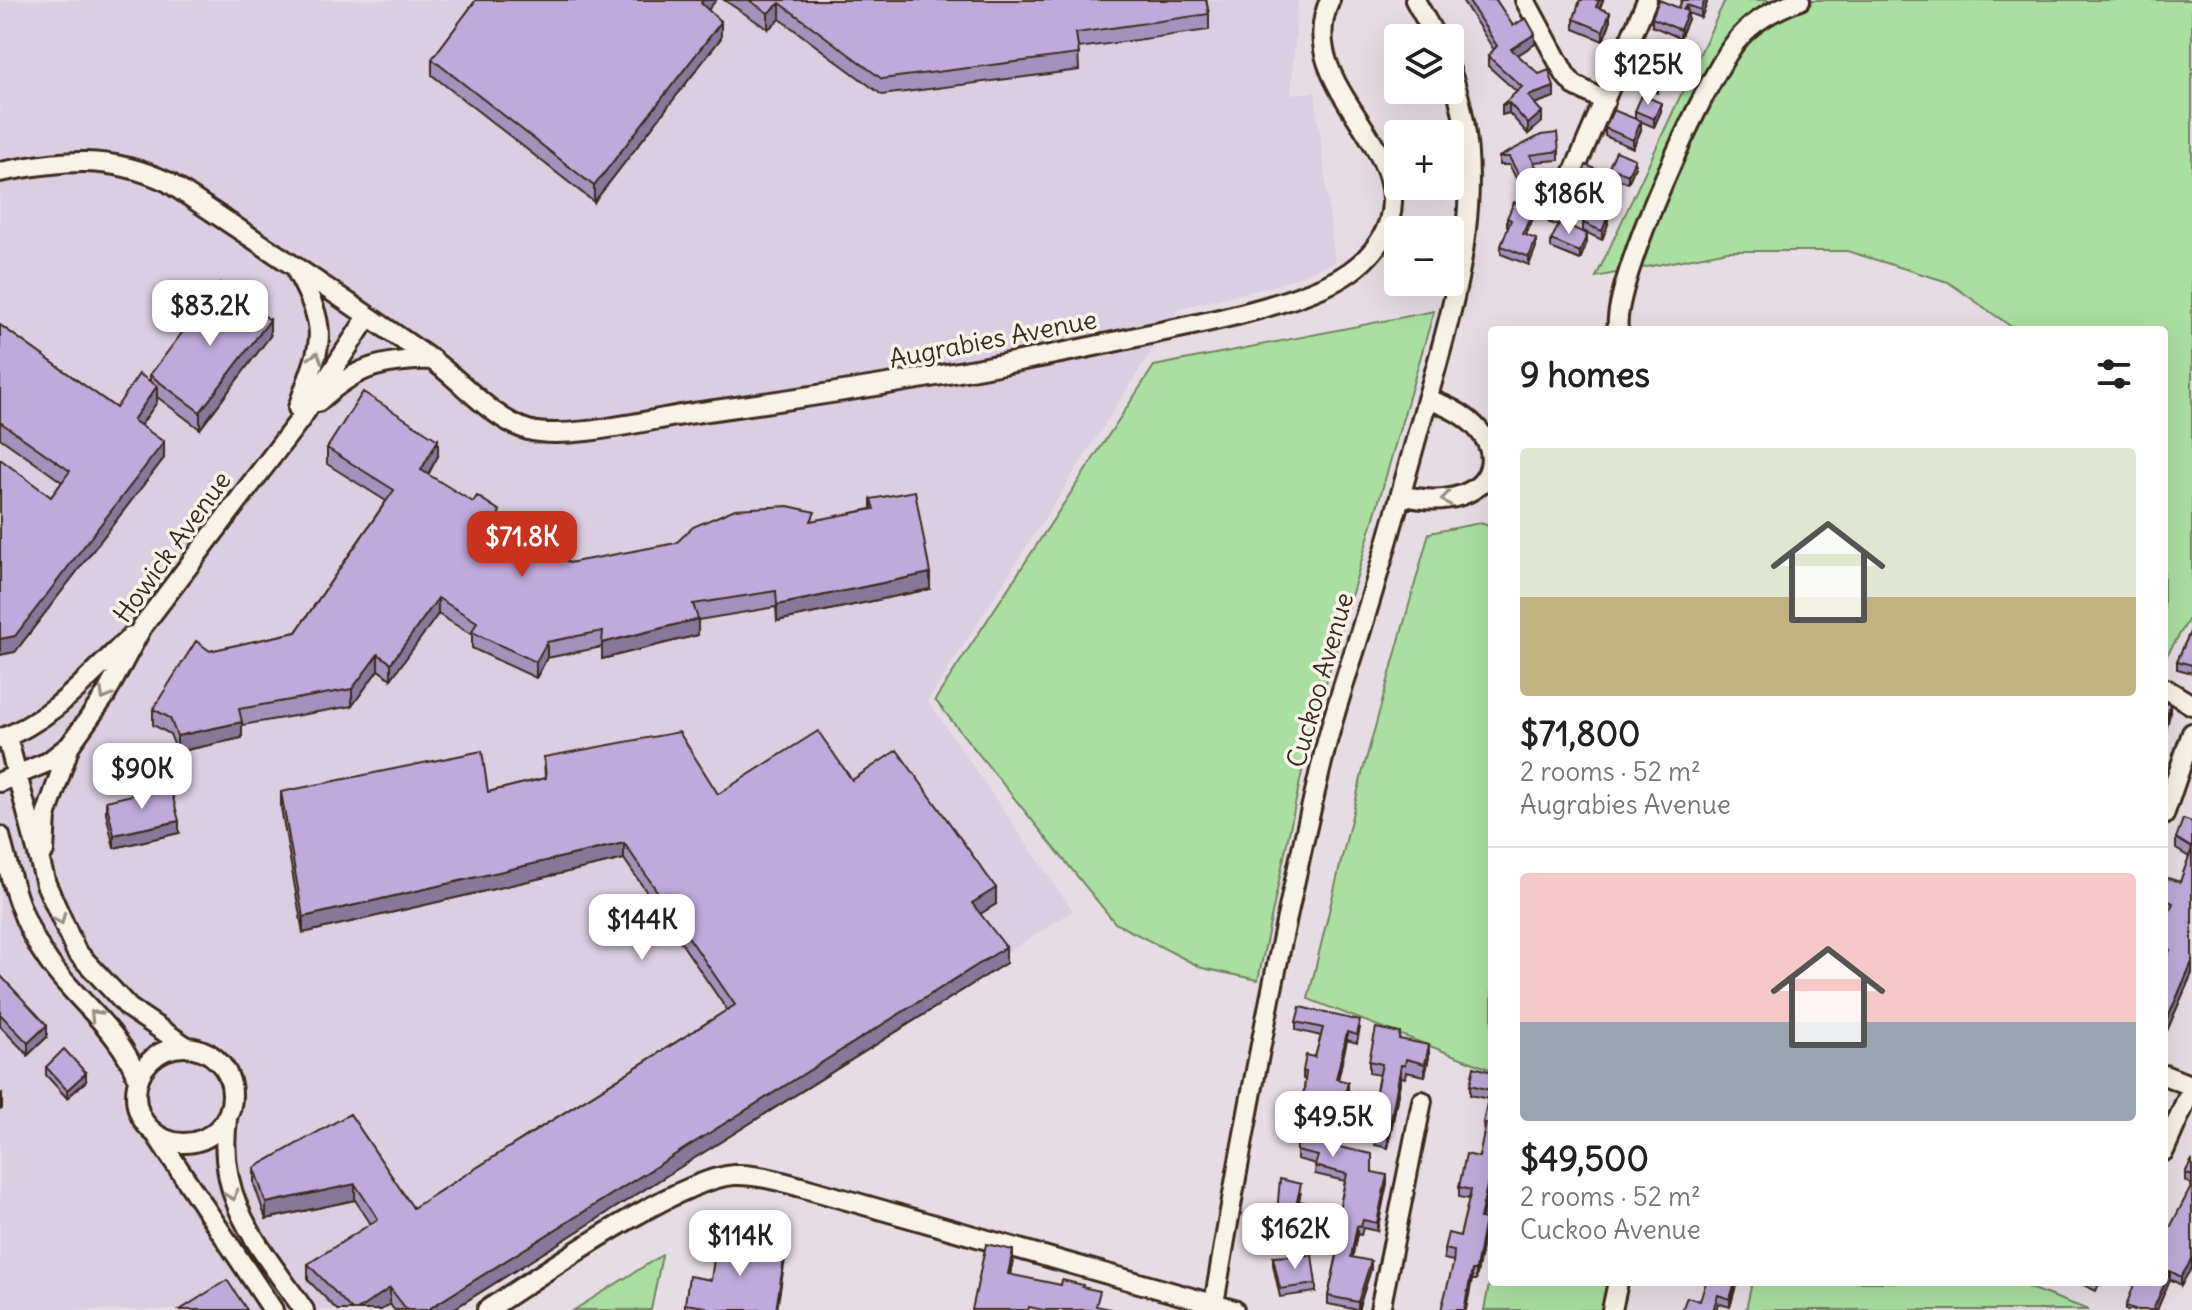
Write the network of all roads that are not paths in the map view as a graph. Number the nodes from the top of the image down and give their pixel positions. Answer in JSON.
{"nodes":[{"id":1,"x":1330,"y":0,"type":"edge"},
{"id":2,"x":1415,"y":0,"type":"edge"},
{"id":3,"x":1525,"y":0,"type":"edge"},
{"id":4,"x":1647,"y":0,"type":"edge"},
{"id":5,"x":1800,"y":0,"type":"edge"},
{"id":6,"x":1428,"y":24,"type":"edge"},
{"id":7,"x":1605,"y":101,"type":"junction"},
{"id":8,"x":1460,"y":104,"type":"edge"},
{"id":9,"x":0,"y":172,"type":"edge"},
{"id":10,"x":1556,"y":214,"type":"dead end"},
{"id":11,"x":295,"y":268,"type":"junction"},
{"id":12,"x":367,"y":318,"type":"junction"},
{"id":13,"x":1618,"y":326,"type":"edge"},
{"id":14,"x":432,"y":359,"type":"junction"},
{"id":15,"x":1427,"y":399,"type":"junction"},
{"id":16,"x":296,"y":424,"type":"junction"},
{"id":17,"x":1488,"y":442,"type":"edge"},
{"id":18,"x":1486,"y":487,"type":"edge"},
{"id":19,"x":1401,"y":495,"type":"junction"},
{"id":20,"x":142,"y":627,"type":"junction"},
{"id":21,"x":2168,"y":690,"type":"edge"},
{"id":22,"x":2192,"y":705,"type":"edge"},
{"id":23,"x":2192,"y":733,"type":"edge"},
{"id":24,"x":3,"y":738,"type":"edge"},
{"id":25,"x":70,"y":745,"type":"junction"},
{"id":26,"x":9,"y":778,"type":"edge"},
{"id":27,"x":2168,"y":803,"type":"edge"},
{"id":28,"x":0,"y":836,"type":"edge"},
{"id":29,"x":0,"y":875,"type":"edge"},
{"id":30,"x":46,"y":884,"type":"junction"},
{"id":31,"x":19,"y":903,"type":"junction"},
{"id":32,"x":187,"y":1047,"type":"junction"},
{"id":33,"x":2168,"y":1077,"type":"edge"},
{"id":34,"x":138,"y":1080,"type":"junction"},
{"id":35,"x":2192,"y":1087,"type":"edge"},
{"id":36,"x":1422,"y":1101,"type":"dead end"},
{"id":37,"x":227,"y":1119,"type":"junction"},
{"id":38,"x":157,"y":1136,"type":"junction"},
{"id":39,"x":2168,"y":1142,"type":"edge"},
{"id":40,"x":1617,"y":1286,"type":"edge"},
{"id":41,"x":1213,"y":1307,"type":"edge"},
{"id":42,"x":273,"y":1310,"type":"edge"},
{"id":43,"x":304,"y":1310,"type":"edge"},
{"id":44,"x":487,"y":1310,"type":"edge"},
{"id":45,"x":1234,"y":1310,"type":"edge"},
{"id":46,"x":1380,"y":1310,"type":"edge"},
{"id":47,"x":1612,"y":1310,"type":"edge"}],
"edges":[{"from":1,"to":14,"type":"street","name":"Augrabies Avenue"},
{"from":2,"to":6,"type":"street"},
{"from":3,"to":7,"type":"street"},
{"from":4,"to":7,"type":"street"},
{"from":5,"to":13,"type":"street"},
{"from":7,"to":10,"type":"street"},
{"from":8,"to":15,"type":"street","name":"Cuckoo Avenue"},
{"from":9,"to":11,"type":"street"},
{"from":11,"to":12,"type":"street","name":"Augrabies Avenue"},
{"from":16,"to":11,"type":"street","one_way":true},
{"from":12,"to":14,"type":"street","name":"Augrabies Avenue"},
{"from":12,"to":16,"type":"street","name":"Howick Avenue"},
{"from":14,"to":16,"type":"street"},
{"from":15,"to":17,"type":"street"},
{"from":15,"to":19,"type":"street","name":"Cuckoo Avenue"},
{"from":16,"to":20,"type":"street","name":"Howick Avenue"},
{"from":18,"to":19,"type":"street","one_way":true},
{"from":19,"to":41,"type":"street","name":"Cuckoo Avenue"},
{"from":20,"to":24,"type":"street"},
{"from":20,"to":25,"type":"street","name":"Howick Avenue","one_way":true},
{"from":21,"to":22,"type":"street"},
{"from":23,"to":27,"type":"street"},
{"from":24,"to":26,"type":"street"},
{"from":25,"to":26,"type":"street","name":"Howick Avenue"},
{"from":25,"to":30,"type":"street"},
{"from":26,"to":30,"type":"street"},
{"from":28,"to":31,"type":"street"},
{"from":29,"to":31,"type":"street"},
{"from":30,"to":32,"type":"street","one_way":true},
{"from":34,"to":31,"type":"street","one_way":true},
{"from":32,"to":34,"type":"street"},
{"from":32,"to":37,"type":"street"},
{"from":33,"to":35,"type":"street"},
{"from":34,"to":38,"type":"street"},
{"from":35,"to":39,"type":"street"},
{"from":36,"to":46,"type":"street"},
{"from":37,"to":38,"type":"street"},
{"from":37,"to":43,"type":"street","one_way":true},
{"from":38,"to":42,"type":"street"},
{"from":40,"to":47,"type":"street"},
{"from":41,"to":44,"type":"street"},
{"from":41,"to":45,"type":"street"}]}
